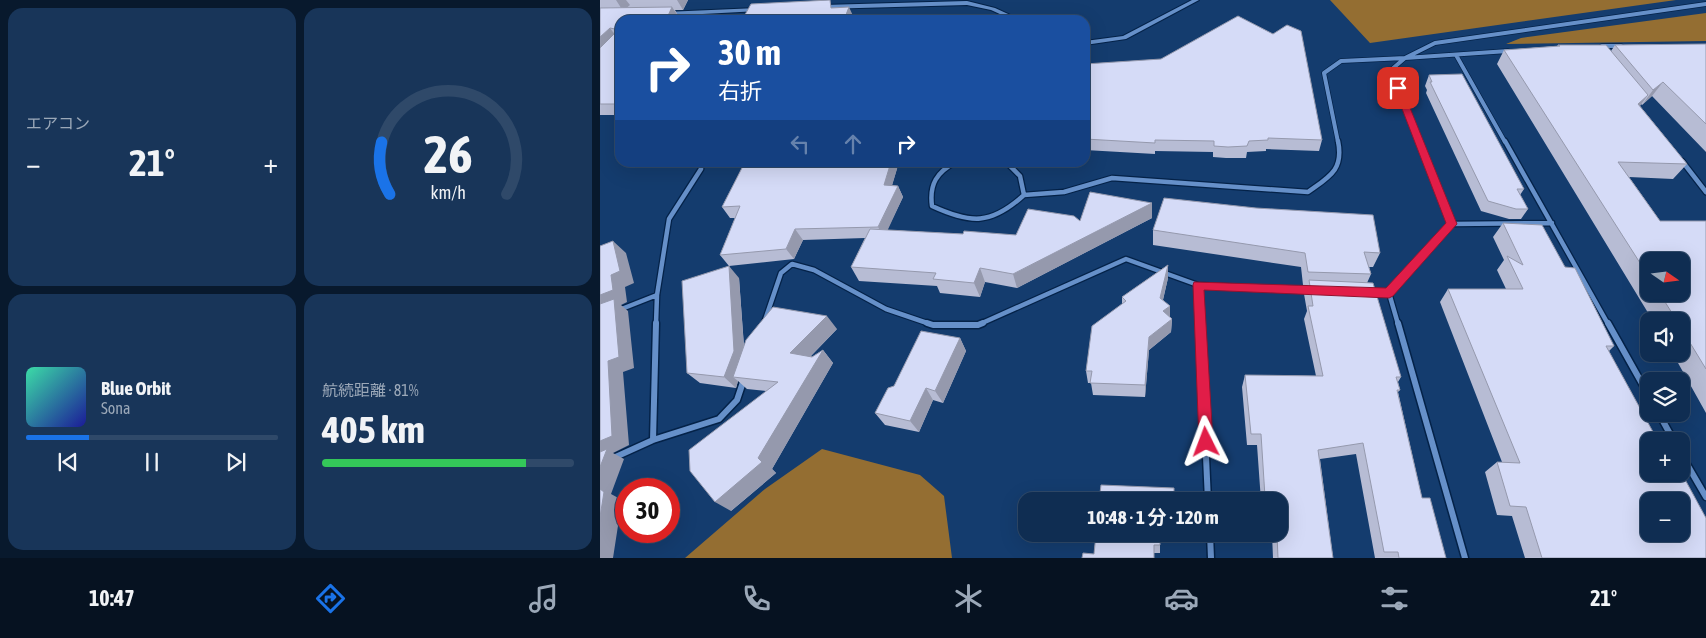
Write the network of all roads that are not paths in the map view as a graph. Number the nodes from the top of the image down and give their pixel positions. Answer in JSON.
{"nodes":[{"id":1,"x":1196,"y":0,"type":"edge"},
{"id":2,"x":1706,"y":4,"type":"edge"},
{"id":3,"x":816,"y":8,"type":"edge"},
{"id":4,"x":766,"y":10,"type":"edge"},
{"id":5,"x":656,"y":15,"type":"edge"},
{"id":6,"x":1008,"y":15,"type":"edge"},
{"id":7,"x":1090,"y":42,"type":"edge"},
{"id":8,"x":1599,"y":46,"type":"edge"},
{"id":9,"x":1628,"y":46,"type":"edge"},
{"id":10,"x":1513,"y":51,"type":"edge"},
{"id":11,"x":1456,"y":55,"type":"junction"},
{"id":12,"x":1405,"y":58,"type":"junction"},
{"id":13,"x":1675,"y":153,"type":"edge"},
{"id":14,"x":945,"y":167,"type":"edge"},
{"id":15,"x":1014,"y":167,"type":"edge"},
{"id":16,"x":701,"y":169,"type":"dead end"},
{"id":17,"x":1706,"y":192,"type":"edge"},
{"id":18,"x":1024,"y":194,"type":"junction"},
{"id":19,"x":1552,"y":223,"type":"junction"},
{"id":20,"x":1452,"y":224,"type":"junction"},
{"id":21,"x":1198,"y":285,"type":"junction"},
{"id":22,"x":1322,"y":290,"type":"edge"},
{"id":23,"x":1360,"y":292,"type":"edge"},
{"id":24,"x":1389,"y":293,"type":"junction"},
{"id":25,"x":656,"y":295,"type":"junction"},
{"id":26,"x":616,"y":311,"type":"edge"},
{"id":27,"x":762,"y":327,"type":"edge"},
{"id":28,"x":746,"y":372,"type":"edge"},
{"id":29,"x":1640,"y":380,"type":"edge"},
{"id":30,"x":653,"y":440,"type":"junction"},
{"id":31,"x":600,"y":464,"type":"edge"},
{"id":32,"x":1690,"y":469,"type":"edge"},
{"id":33,"x":1208,"y":492,"type":"edge"},
{"id":34,"x":1706,"y":497,"type":"edge"},
{"id":35,"x":1210,"y":542,"type":"edge"},
{"id":36,"x":1211,"y":558,"type":"edge"},
{"id":37,"x":1465,"y":558,"type":"edge"}],
"edges":[{"from":1,"to":7,"type":"street"},
{"from":2,"to":12,"type":"street"},
{"from":3,"to":6,"type":"street"},
{"from":4,"to":5,"type":"street"},
{"from":8,"to":9,"type":"street"},
{"from":10,"to":11,"type":"street"},
{"from":11,"to":12,"type":"street"},
{"from":11,"to":19,"type":"street"},
{"from":12,"to":18,"type":"street"},
{"from":12,"to":20,"type":"street"},
{"from":13,"to":17,"type":"street"},
{"from":14,"to":18,"type":"street"},
{"from":15,"to":18,"type":"street"},
{"from":16,"to":25,"type":"street"},
{"from":19,"to":20,"type":"street"},
{"from":19,"to":29,"type":"street"},
{"from":20,"to":24,"type":"street"},
{"from":21,"to":22,"type":"street"},
{"from":21,"to":27,"type":"street"},
{"from":21,"to":33,"type":"street"},
{"from":23,"to":24,"type":"street"},
{"from":24,"to":37,"type":"street"},
{"from":25,"to":26,"type":"street"},
{"from":25,"to":30,"type":"street"},
{"from":28,"to":30,"type":"street"},
{"from":30,"to":31,"type":"street"},
{"from":32,"to":34,"type":"street"},
{"from":35,"to":36,"type":"street"}]}
